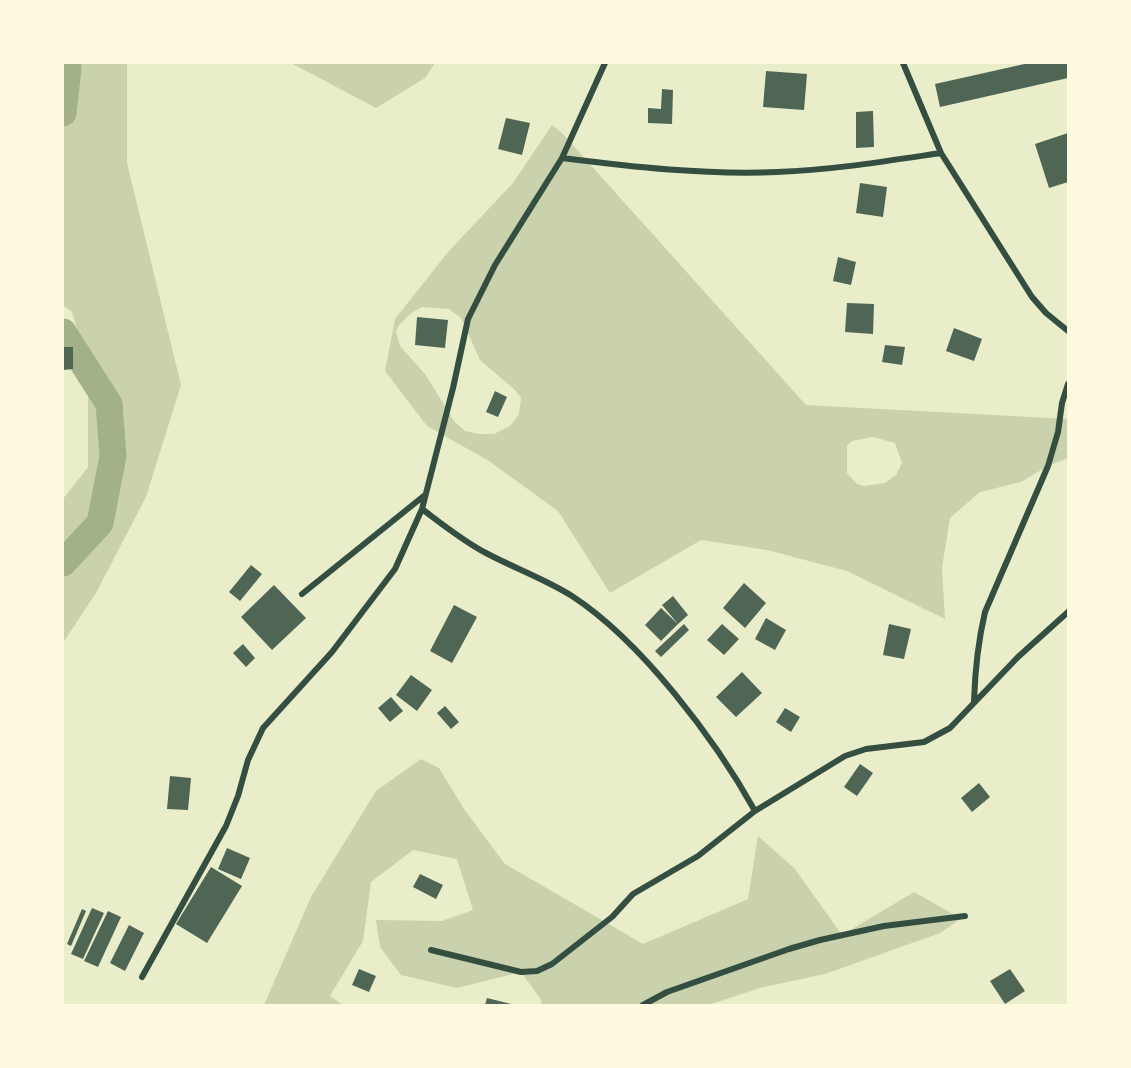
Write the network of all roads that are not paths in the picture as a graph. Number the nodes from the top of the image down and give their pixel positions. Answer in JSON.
{"nodes":[{"id":1,"x":605,"y":63,"type":"edge"},
{"id":2,"x":903,"y":63,"type":"edge"},
{"id":3,"x":941,"y":153,"type":"junction"},
{"id":4,"x":562,"y":158,"type":"junction"},
{"id":5,"x":1068,"y":331,"type":"edge"},
{"id":6,"x":1068,"y":384,"type":"edge"},
{"id":7,"x":425,"y":495,"type":"junction"},
{"id":8,"x":422,"y":509,"type":"junction"},
{"id":9,"x":302,"y":594,"type":"dead end"},
{"id":10,"x":1068,"y":612,"type":"edge"},
{"id":11,"x":974,"y":701,"type":"junction"},
{"id":12,"x":755,"y":810,"type":"junction"},
{"id":13,"x":965,"y":916,"type":"dead end"},
{"id":14,"x":431,"y":950,"type":"dead end"},
{"id":15,"x":142,"y":977,"type":"dead end"},
{"id":16,"x":643,"y":1005,"type":"edge"}],
"edges":[{"from":1,"to":4,"type":"street"},
{"from":2,"to":3,"type":"street"},
{"from":3,"to":4,"type":"street"},
{"from":3,"to":5,"type":"street"},
{"from":4,"to":7,"type":"street"},
{"from":6,"to":11,"type":"street"},
{"from":7,"to":8,"type":"street"},
{"from":7,"to":9,"type":"street"},
{"from":8,"to":12,"type":"street"},
{"from":8,"to":15,"type":"street"},
{"from":10,"to":11,"type":"street"},
{"from":11,"to":12,"type":"street"},
{"from":12,"to":14,"type":"street"},
{"from":13,"to":16,"type":"street"}]}
